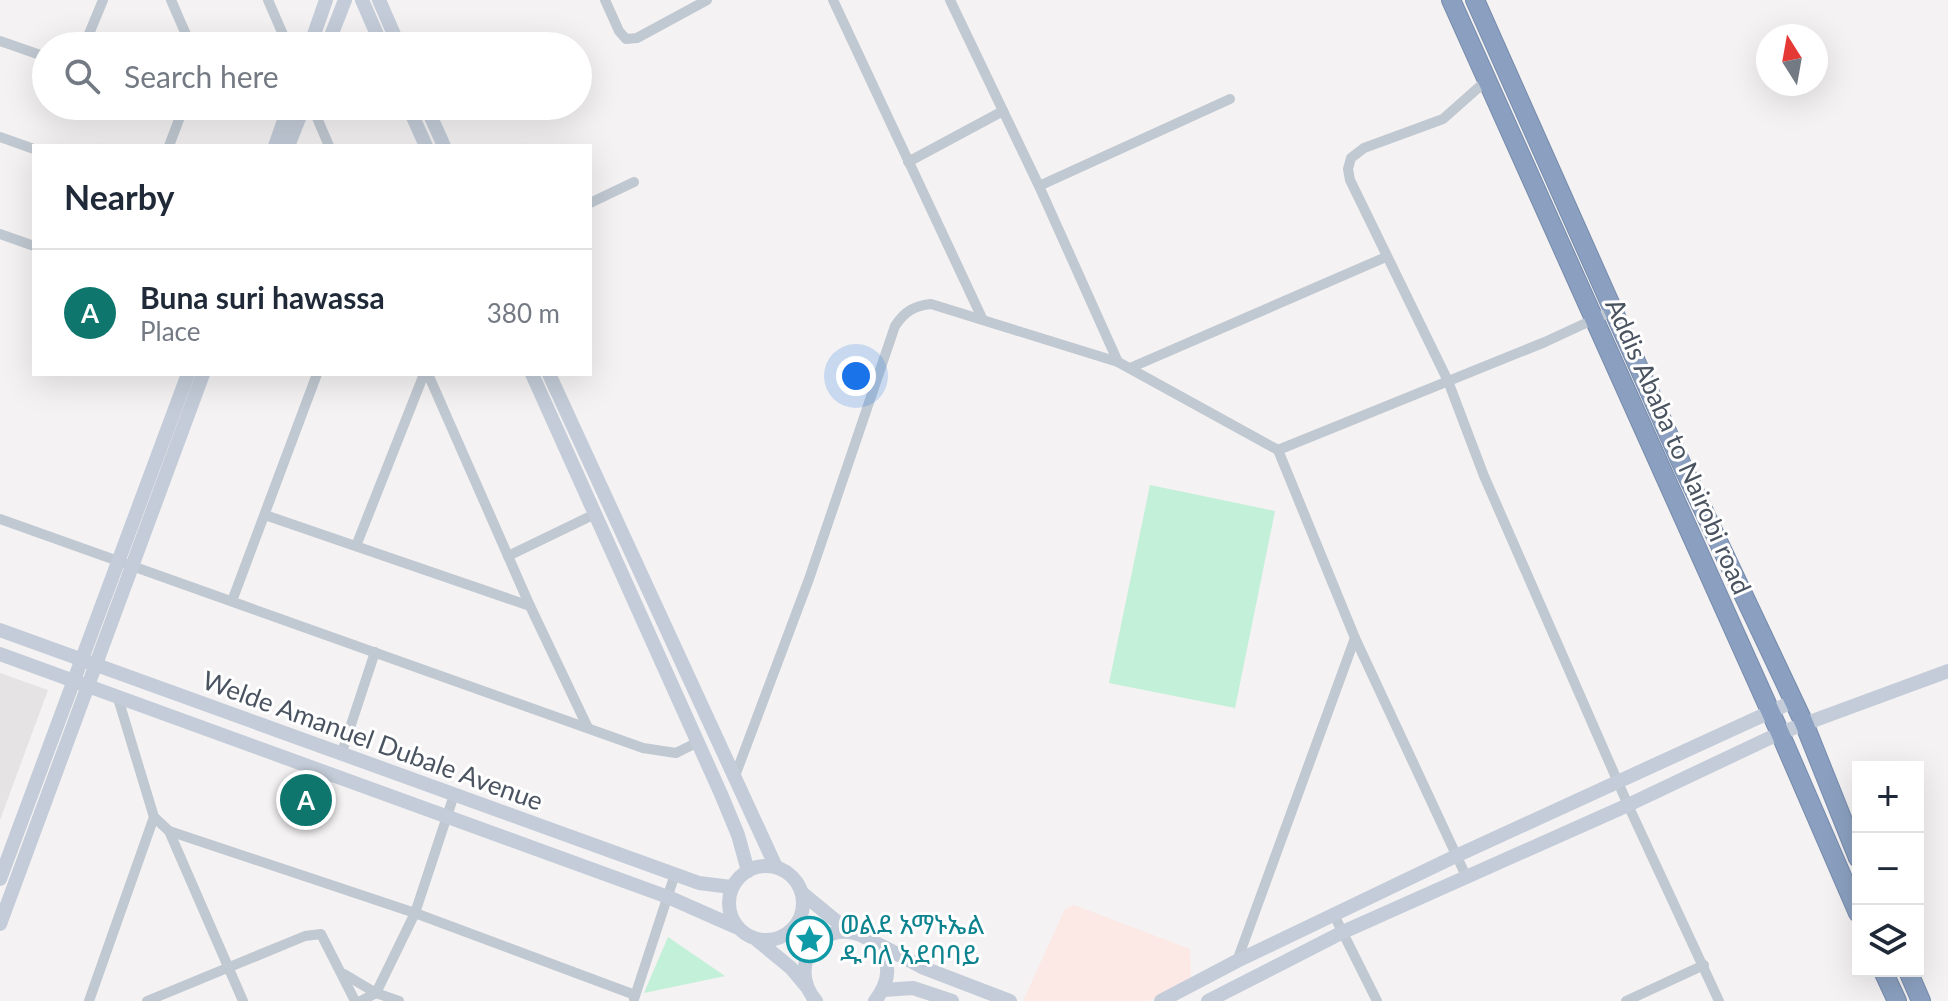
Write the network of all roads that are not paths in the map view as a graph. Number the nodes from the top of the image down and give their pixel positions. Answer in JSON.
{"nodes":[{"id":1,"x":103,"y":0,"type":"edge"},
{"id":2,"x":171,"y":0,"type":"edge"},
{"id":3,"x":268,"y":0,"type":"edge"},
{"id":4,"x":326,"y":0,"type":"edge"},
{"id":5,"x":345,"y":0,"type":"edge"},
{"id":6,"x":362,"y":0,"type":"edge"},
{"id":7,"x":379,"y":0,"type":"edge"},
{"id":8,"x":605,"y":0,"type":"edge"},
{"id":9,"x":707,"y":0,"type":"edge"},
{"id":10,"x":833,"y":0,"type":"edge"},
{"id":11,"x":1451,"y":0,"type":"edge"},
{"id":12,"x":1475,"y":0,"type":"edge"},
{"id":13,"x":953,"y":1,"type":"edge"},
{"id":14,"x":90,"y":32,"type":"edge"},
{"id":15,"x":185,"y":32,"type":"edge"},
{"id":16,"x":282,"y":32,"type":"edge"},
{"id":17,"x":315,"y":32,"type":"edge"},
{"id":18,"x":332,"y":32,"type":"edge"},
{"id":19,"x":376,"y":32,"type":"edge"},
{"id":20,"x":393,"y":32,"type":"edge"},
{"id":21,"x":0,"y":41,"type":"edge"},
{"id":22,"x":32,"y":52,"type":"edge"},
{"id":23,"x":1487,"y":80,"type":"junction"},
{"id":24,"x":1230,"y":99,"type":"dead end"},
{"id":25,"x":1003,"y":111,"type":"junction"},
{"id":26,"x":179,"y":120,"type":"edge"},
{"id":27,"x":284,"y":120,"type":"edge"},
{"id":28,"x":298,"y":120,"type":"edge"},
{"id":29,"x":318,"y":120,"type":"edge"},
{"id":30,"x":414,"y":120,"type":"edge"},
{"id":31,"x":432,"y":120,"type":"edge"},
{"id":32,"x":0,"y":137,"type":"edge"},
{"id":33,"x":170,"y":144,"type":"edge"},
{"id":34,"x":276,"y":144,"type":"edge"},
{"id":35,"x":289,"y":144,"type":"edge"},
{"id":36,"x":328,"y":144,"type":"edge"},
{"id":37,"x":425,"y":144,"type":"edge"},
{"id":38,"x":443,"y":144,"type":"edge"},
{"id":39,"x":32,"y":148,"type":"edge"},
{"id":40,"x":908,"y":162,"type":"junction"},
{"id":41,"x":634,"y":182,"type":"dead end"},
{"id":42,"x":1039,"y":186,"type":"junction"},
{"id":43,"x":592,"y":202,"type":"edge"},
{"id":44,"x":0,"y":234,"type":"edge"},
{"id":45,"x":32,"y":245,"type":"edge"},
{"id":46,"x":1386,"y":257,"type":"junction"},
{"id":47,"x":1614,"y":310,"type":"junction"},
{"id":48,"x":982,"y":318,"type":"junction"},
{"id":49,"x":1594,"y":318,"type":"junction"},
{"id":50,"x":1118,"y":362,"type":"junction"},
{"id":51,"x":1130,"y":368,"type":"junction"},
{"id":52,"x":187,"y":376,"type":"edge"},
{"id":53,"x":202,"y":376,"type":"edge"},
{"id":54,"x":316,"y":376,"type":"edge"},
{"id":55,"x":425,"y":376,"type":"edge"},
{"id":56,"x":427,"y":376,"type":"edge"},
{"id":57,"x":533,"y":376,"type":"edge"},
{"id":58,"x":550,"y":376,"type":"edge"},
{"id":59,"x":1448,"y":381,"type":"junction"},
{"id":60,"x":1278,"y":450,"type":"junction"},
{"id":61,"x":595,"y":514,"type":"junction"},
{"id":62,"x":265,"y":515,"type":"junction"},
{"id":63,"x":0,"y":519,"type":"edge"},
{"id":64,"x":356,"y":546,"type":"junction"},
{"id":65,"x":508,"y":556,"type":"junction"},
{"id":66,"x":126,"y":563,"type":"junction"},
{"id":67,"x":232,"y":601,"type":"junction"},
{"id":68,"x":530,"y":606,"type":"junction"},
{"id":69,"x":0,"y":630,"type":"edge"},
{"id":70,"x":1355,"y":638,"type":"junction"},
{"id":71,"x":375,"y":652,"type":"junction"},
{"id":72,"x":0,"y":654,"type":"edge"},
{"id":73,"x":88,"y":663,"type":"junction"},
{"id":74,"x":1948,"y":671,"type":"edge"},
{"id":75,"x":81,"y":683,"type":"junction"},
{"id":76,"x":117,"y":695,"type":"junction"},
{"id":77,"x":1792,"y":702,"type":"junction"},
{"id":78,"x":1769,"y":712,"type":"junction"},
{"id":79,"x":252,"y":723,"type":"junction"},
{"id":80,"x":1804,"y":723,"type":"junction"},
{"id":81,"x":588,"y":728,"type":"junction"},
{"id":82,"x":1780,"y":733,"type":"junction"},
{"id":83,"x":244,"y":742,"type":"junction"},
{"id":84,"x":698,"y":742,"type":"junction"},
{"id":85,"x":342,"y":752,"type":"junction"},
{"id":86,"x":735,"y":776,"type":"junction"},
{"id":87,"x":1619,"y":782,"type":"junction"},
{"id":88,"x":454,"y":795,"type":"junction"},
{"id":89,"x":1628,"y":805,"type":"junction"},
{"id":90,"x":446,"y":816,"type":"junction"},
{"id":91,"x":154,"y":817,"type":"junction"},
{"id":92,"x":169,"y":831,"type":"junction"},
{"id":93,"x":1852,"y":843,"type":"edge"},
{"id":94,"x":1456,"y":856,"type":"junction"},
{"id":95,"x":776,"y":867,"type":"junction"},
{"id":96,"x":748,"y":871,"type":"junction"},
{"id":97,"x":675,"y":874,"type":"junction"},
{"id":98,"x":1466,"y":876,"type":"junction"},
{"id":99,"x":0,"y":879,"type":"edge"},
{"id":100,"x":731,"y":887,"type":"junction"},
{"id":101,"x":802,"y":893,"type":"junction"},
{"id":102,"x":668,"y":897,"type":"junction"},
{"id":103,"x":1855,"y":905,"type":"edge"},
{"id":104,"x":415,"y":913,"type":"junction"},
{"id":105,"x":1334,"y":915,"type":"junction"},
{"id":106,"x":0,"y":924,"type":"edge"},
{"id":107,"x":736,"y":927,"type":"junction"},
{"id":108,"x":1343,"y":932,"type":"junction"},
{"id":109,"x":859,"y":933,"type":"junction"},
{"id":110,"x":757,"y":940,"type":"junction"},
{"id":111,"x":873,"y":941,"type":"junction"},
{"id":112,"x":1237,"y":961,"type":"junction"},
{"id":113,"x":1704,"y":965,"type":"junction"},
{"id":114,"x":227,"y":968,"type":"junction"},
{"id":115,"x":342,"y":973,"type":"junction"},
{"id":116,"x":1886,"y":977,"type":"edge"},
{"id":117,"x":1911,"y":977,"type":"edge"},
{"id":118,"x":806,"y":986,"type":"junction"},
{"id":119,"x":376,"y":993,"type":"junction"},
{"id":120,"x":879,"y":995,"type":"edge"},
{"id":121,"x":634,"y":998,"type":"edge"},
{"id":122,"x":89,"y":1001,"type":"edge"},
{"id":123,"x":147,"y":1001,"type":"edge"},
{"id":124,"x":243,"y":1001,"type":"edge"},
{"id":125,"x":355,"y":1001,"type":"edge"},
{"id":126,"x":361,"y":1001,"type":"edge"},
{"id":127,"x":399,"y":1001,"type":"edge"},
{"id":128,"x":816,"y":1001,"type":"edge"},
{"id":129,"x":952,"y":1001,"type":"edge"},
{"id":130,"x":1010,"y":1001,"type":"edge"},
{"id":131,"x":1161,"y":1001,"type":"edge"},
{"id":132,"x":1208,"y":1001,"type":"edge"},
{"id":133,"x":1377,"y":1001,"type":"edge"},
{"id":134,"x":1626,"y":1001,"type":"edge"},
{"id":135,"x":1719,"y":1001,"type":"edge"},
{"id":136,"x":1897,"y":1001,"type":"edge"},
{"id":137,"x":1921,"y":1001,"type":"edge"}],
"edges":[{"from":1,"to":14,"type":"street"},
{"from":2,"to":15,"type":"street"},
{"from":3,"to":16,"type":"street"},
{"from":4,"to":17,"type":"main road"},
{"from":5,"to":18,"type":"main road"},
{"from":6,"to":19,"type":"main road"},
{"from":7,"to":20,"type":"main road"},
{"from":8,"to":9,"type":"street"},
{"from":10,"to":40,"type":"street"},
{"from":11,"to":23,"type":"highway","name":"Addis Ababa to Nairobi road"},
{"from":12,"to":47,"type":"highway","name":"Addis Ababa to Nairobi road"},
{"from":13,"to":25,"type":"street"},
{"from":21,"to":22,"type":"street"},
{"from":23,"to":46,"type":"street"},
{"from":23,"to":49,"type":"highway","name":"Addis Ababa to Nairobi road"},
{"from":24,"to":42,"type":"street"},
{"from":25,"to":40,"type":"street"},
{"from":25,"to":42,"type":"street"},
{"from":26,"to":33,"type":"street"},
{"from":27,"to":34,"type":"main road"},
{"from":28,"to":35,"type":"main road"},
{"from":29,"to":36,"type":"street"},
{"from":30,"to":37,"type":"main road"},
{"from":31,"to":38,"type":"main road"},
{"from":32,"to":39,"type":"street"},
{"from":40,"to":48,"type":"street"},
{"from":41,"to":43,"type":"street"},
{"from":42,"to":50,"type":"street"},
{"from":44,"to":45,"type":"street"},
{"from":46,"to":51,"type":"street"},
{"from":46,"to":59,"type":"street"},
{"from":47,"to":49,"type":"street"},
{"from":47,"to":77,"type":"highway","name":"Addis Ababa to Nairobi road"},
{"from":48,"to":50,"type":"street"},
{"from":48,"to":86,"type":"street"},
{"from":49,"to":59,"type":"street"},
{"from":49,"to":78,"type":"highway","name":"Addis Ababa to Nairobi road"},
{"from":50,"to":51,"type":"street"},
{"from":51,"to":60,"type":"street"},
{"from":52,"to":66,"type":"main road"},
{"from":53,"to":66,"type":"main road"},
{"from":54,"to":62,"type":"street"},
{"from":55,"to":64,"type":"street"},
{"from":56,"to":65,"type":"street"},
{"from":57,"to":61,"type":"main road"},
{"from":58,"to":86,"type":"main road"},
{"from":59,"to":60,"type":"street"},
{"from":59,"to":87,"type":"street"},
{"from":60,"to":70,"type":"street"},
{"from":61,"to":65,"type":"street"},
{"from":61,"to":84,"type":"main road"},
{"from":62,"to":64,"type":"street"},
{"from":62,"to":67,"type":"street"},
{"from":63,"to":66,"type":"street"},
{"from":64,"to":68,"type":"street"},
{"from":65,"to":68,"type":"street"},
{"from":66,"to":67,"type":"street"},
{"from":66,"to":73,"type":"main road"},
{"from":67,"to":71,"type":"street"},
{"from":68,"to":81,"type":"street"},
{"from":69,"to":73,"type":"main road","name":"Welde Amanuel Dubale Avenue"},
{"from":70,"to":94,"type":"street"},
{"from":70,"to":112,"type":"street"},
{"from":71,"to":81,"type":"street"},
{"from":71,"to":85,"type":"street"},
{"from":72,"to":75,"type":"main road"},
{"from":73,"to":75,"type":"main road"},
{"from":73,"to":79,"type":"main road","name":"Welde Amanuel Dubale Avenue"},
{"from":74,"to":80,"type":"main road"},
{"from":75,"to":76,"type":"main road"},
{"from":75,"to":99,"type":"main road"},
{"from":75,"to":106,"type":"main road"},
{"from":76,"to":83,"type":"main road"},
{"from":76,"to":91,"type":"street"},
{"from":77,"to":78,"type":"main road"},
{"from":77,"to":80,"type":"highway","name":"Addis Ababa to Nairobi road"},
{"from":78,"to":82,"type":"highway","name":"Addis Ababa to Nairobi road"},
{"from":78,"to":87,"type":"main road"},
{"from":79,"to":83,"type":"main road"},
{"from":79,"to":85,"type":"main road","name":"Welde Amanuel Dubale Avenue"},
{"from":80,"to":82,"type":"main road"},
{"from":80,"to":93,"type":"highway","name":"Addis Ababa to Nairobi road"},
{"from":81,"to":84,"type":"street"},
{"from":82,"to":89,"type":"main road"},
{"from":82,"to":103,"type":"highway","name":"Addis Ababa to Nairobi road"},
{"from":83,"to":90,"type":"main road"},
{"from":84,"to":96,"type":"main road"},
{"from":85,"to":88,"type":"main road","name":"Welde Amanuel Dubale Avenue"},
{"from":86,"to":95,"type":"main road"},
{"from":87,"to":89,"type":"street"},
{"from":87,"to":94,"type":"main road"},
{"from":88,"to":90,"type":"street"},
{"from":88,"to":97,"type":"main road","name":"Welde Amanuel Dubale Avenue"},
{"from":89,"to":98,"type":"main road"},
{"from":89,"to":113,"type":"street"},
{"from":90,"to":102,"type":"main road"},
{"from":90,"to":104,"type":"street"},
{"from":91,"to":92,"type":"street"},
{"from":91,"to":122,"type":"street"},
{"from":92,"to":104,"type":"street"},
{"from":92,"to":114,"type":"street"},
{"from":94,"to":98,"type":"street"},
{"from":94,"to":105,"type":"main road"},
{"from":95,"to":96,"type":"main road"},
{"from":95,"to":101,"type":"main road"},
{"from":96,"to":100,"type":"main road"},
{"from":97,"to":100,"type":"main road","name":"Welde Amanuel Dubale Avenue"},
{"from":97,"to":102,"type":"street"},
{"from":98,"to":108,"type":"main road"},
{"from":100,"to":107,"type":"main road"},
{"from":101,"to":109,"type":"main road"},
{"from":101,"to":110,"type":"main road"},
{"from":102,"to":107,"type":"main road"},
{"from":102,"to":121,"type":"street"},
{"from":104,"to":119,"type":"street"},
{"from":104,"to":121,"type":"street"},
{"from":105,"to":108,"type":"street"},
{"from":105,"to":112,"type":"main road"},
{"from":107,"to":110,"type":"main road"},
{"from":108,"to":132,"type":"main road"},
{"from":108,"to":133,"type":"street"},
{"from":109,"to":111,"type":"main road"},
{"from":109,"to":118,"type":"main road"},
{"from":110,"to":118,"type":"main road"},
{"from":111,"to":120,"type":"main road"},
{"from":111,"to":130,"type":"main road"},
{"from":112,"to":131,"type":"main road"},
{"from":113,"to":134,"type":"street"},
{"from":113,"to":135,"type":"street"},
{"from":114,"to":115,"type":"street"},
{"from":114,"to":123,"type":"street"},
{"from":114,"to":124,"type":"street"},
{"from":115,"to":119,"type":"street"},
{"from":115,"to":125,"type":"street"},
{"from":116,"to":136,"type":"highway"},
{"from":117,"to":137,"type":"highway"},
{"from":118,"to":128,"type":"main road"},
{"from":119,"to":126,"type":"street"},
{"from":119,"to":127,"type":"street"},
{"from":120,"to":129,"type":"main road"}]}
